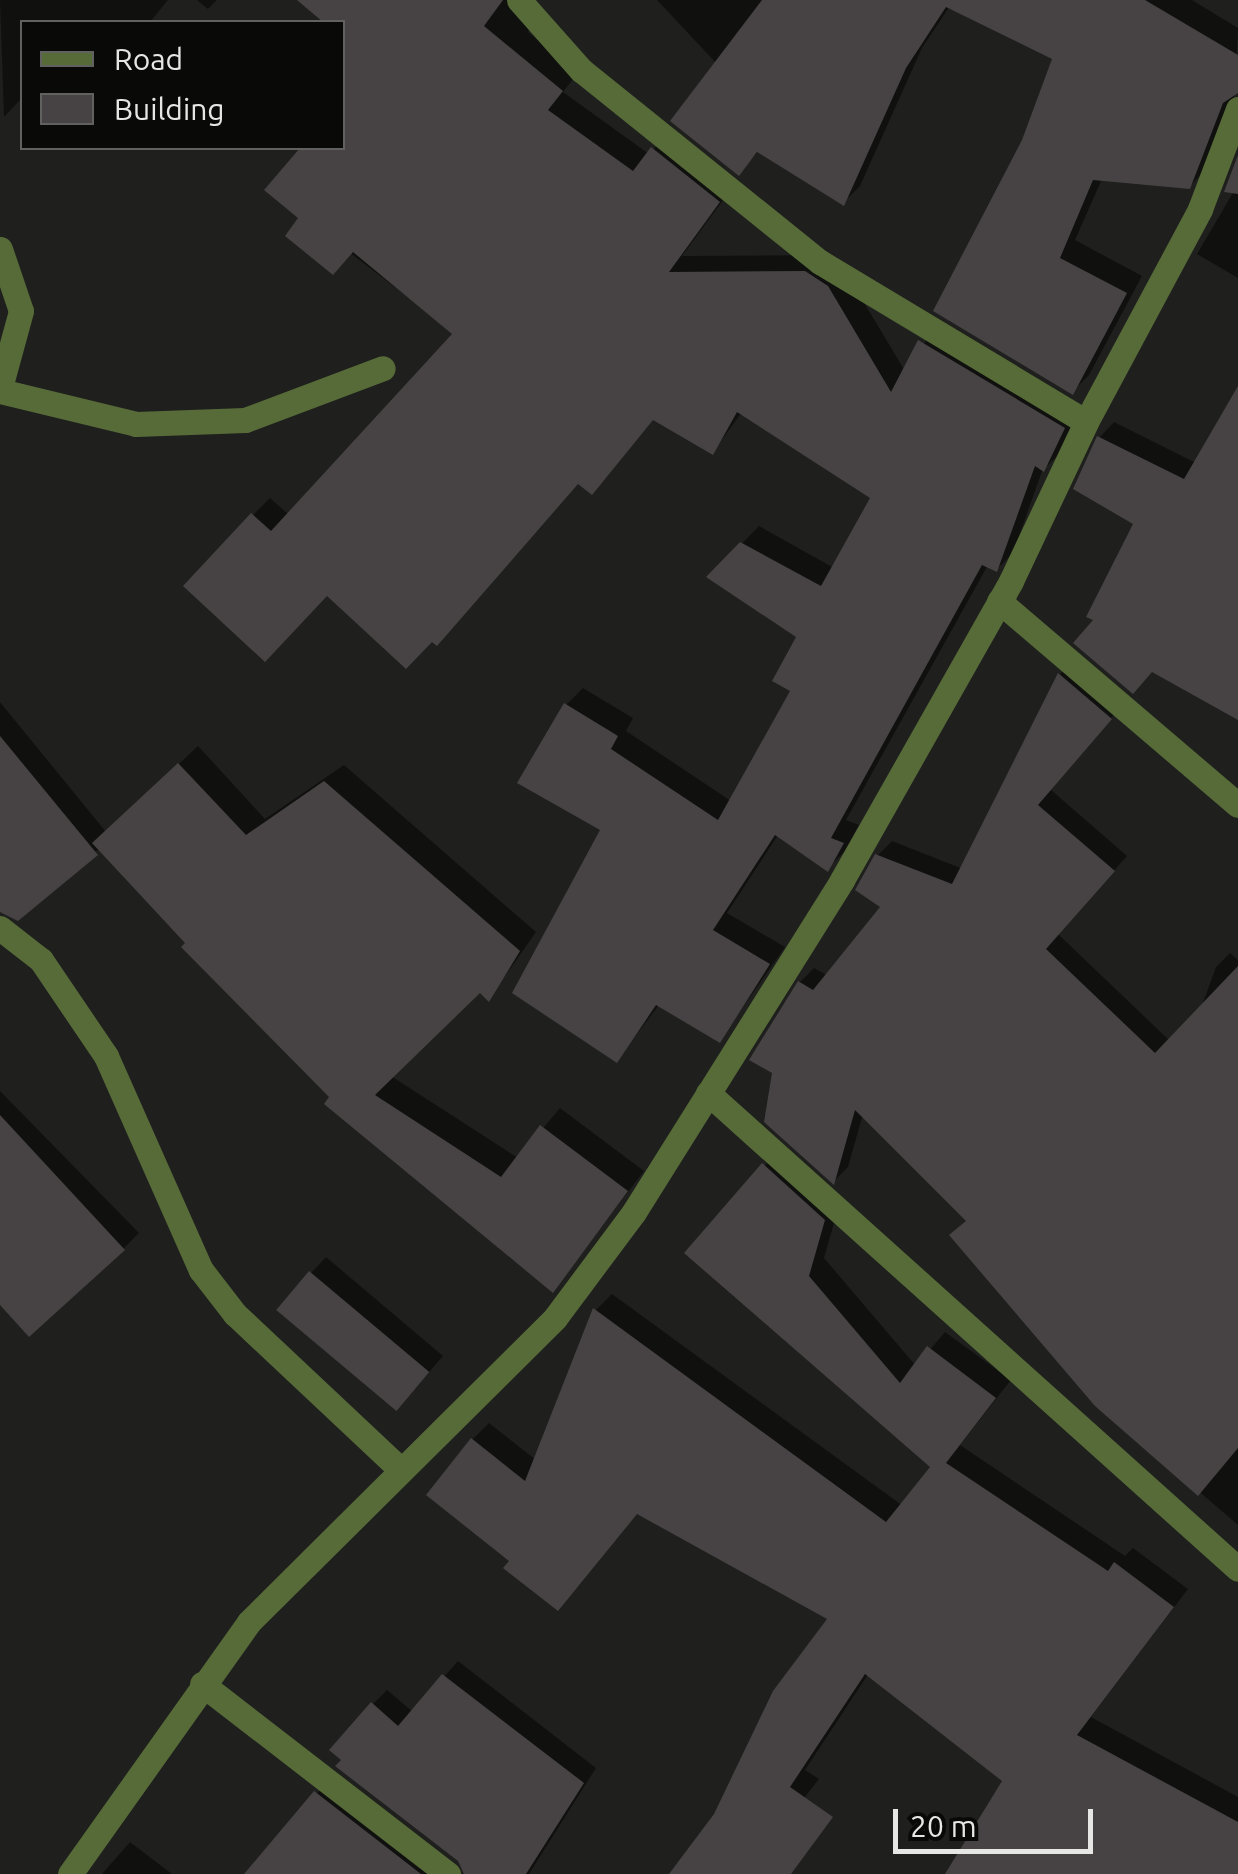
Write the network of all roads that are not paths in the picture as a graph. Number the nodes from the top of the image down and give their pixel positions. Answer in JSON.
{"nodes":[{"id":1,"x":520,"y":0,"type":"edge"},
{"id":2,"x":1238,"y":109,"type":"edge"},
{"id":3,"x":0,"y":248,"type":"edge"},
{"id":4,"x":383,"y":368,"type":"dead end"},
{"id":5,"x":0,"y":390,"type":"edge"},
{"id":6,"x":1086,"y":422,"type":"junction"},
{"id":7,"x":999,"y":601,"type":"junction"},
{"id":8,"x":1238,"y":804,"type":"edge"},
{"id":9,"x":0,"y":928,"type":"edge"},
{"id":10,"x":708,"y":1093,"type":"junction"},
{"id":11,"x":399,"y":1468,"type":"junction"},
{"id":12,"x":1238,"y":1569,"type":"edge"},
{"id":13,"x":202,"y":1684,"type":"junction"},
{"id":14,"x":70,"y":1874,"type":"edge"},
{"id":15,"x":448,"y":1874,"type":"edge"}],
"edges":[{"from":1,"to":6,"type":"street"},
{"from":2,"to":6,"type":"street"},
{"from":3,"to":5,"type":"street"},
{"from":4,"to":5,"type":"street"},
{"from":6,"to":7,"type":"street"},
{"from":7,"to":8,"type":"street"},
{"from":7,"to":10,"type":"street"},
{"from":9,"to":11,"type":"street"},
{"from":10,"to":11,"type":"street"},
{"from":10,"to":12,"type":"street"},
{"from":11,"to":13,"type":"street"},
{"from":13,"to":14,"type":"street"},
{"from":13,"to":15,"type":"street"}]}
